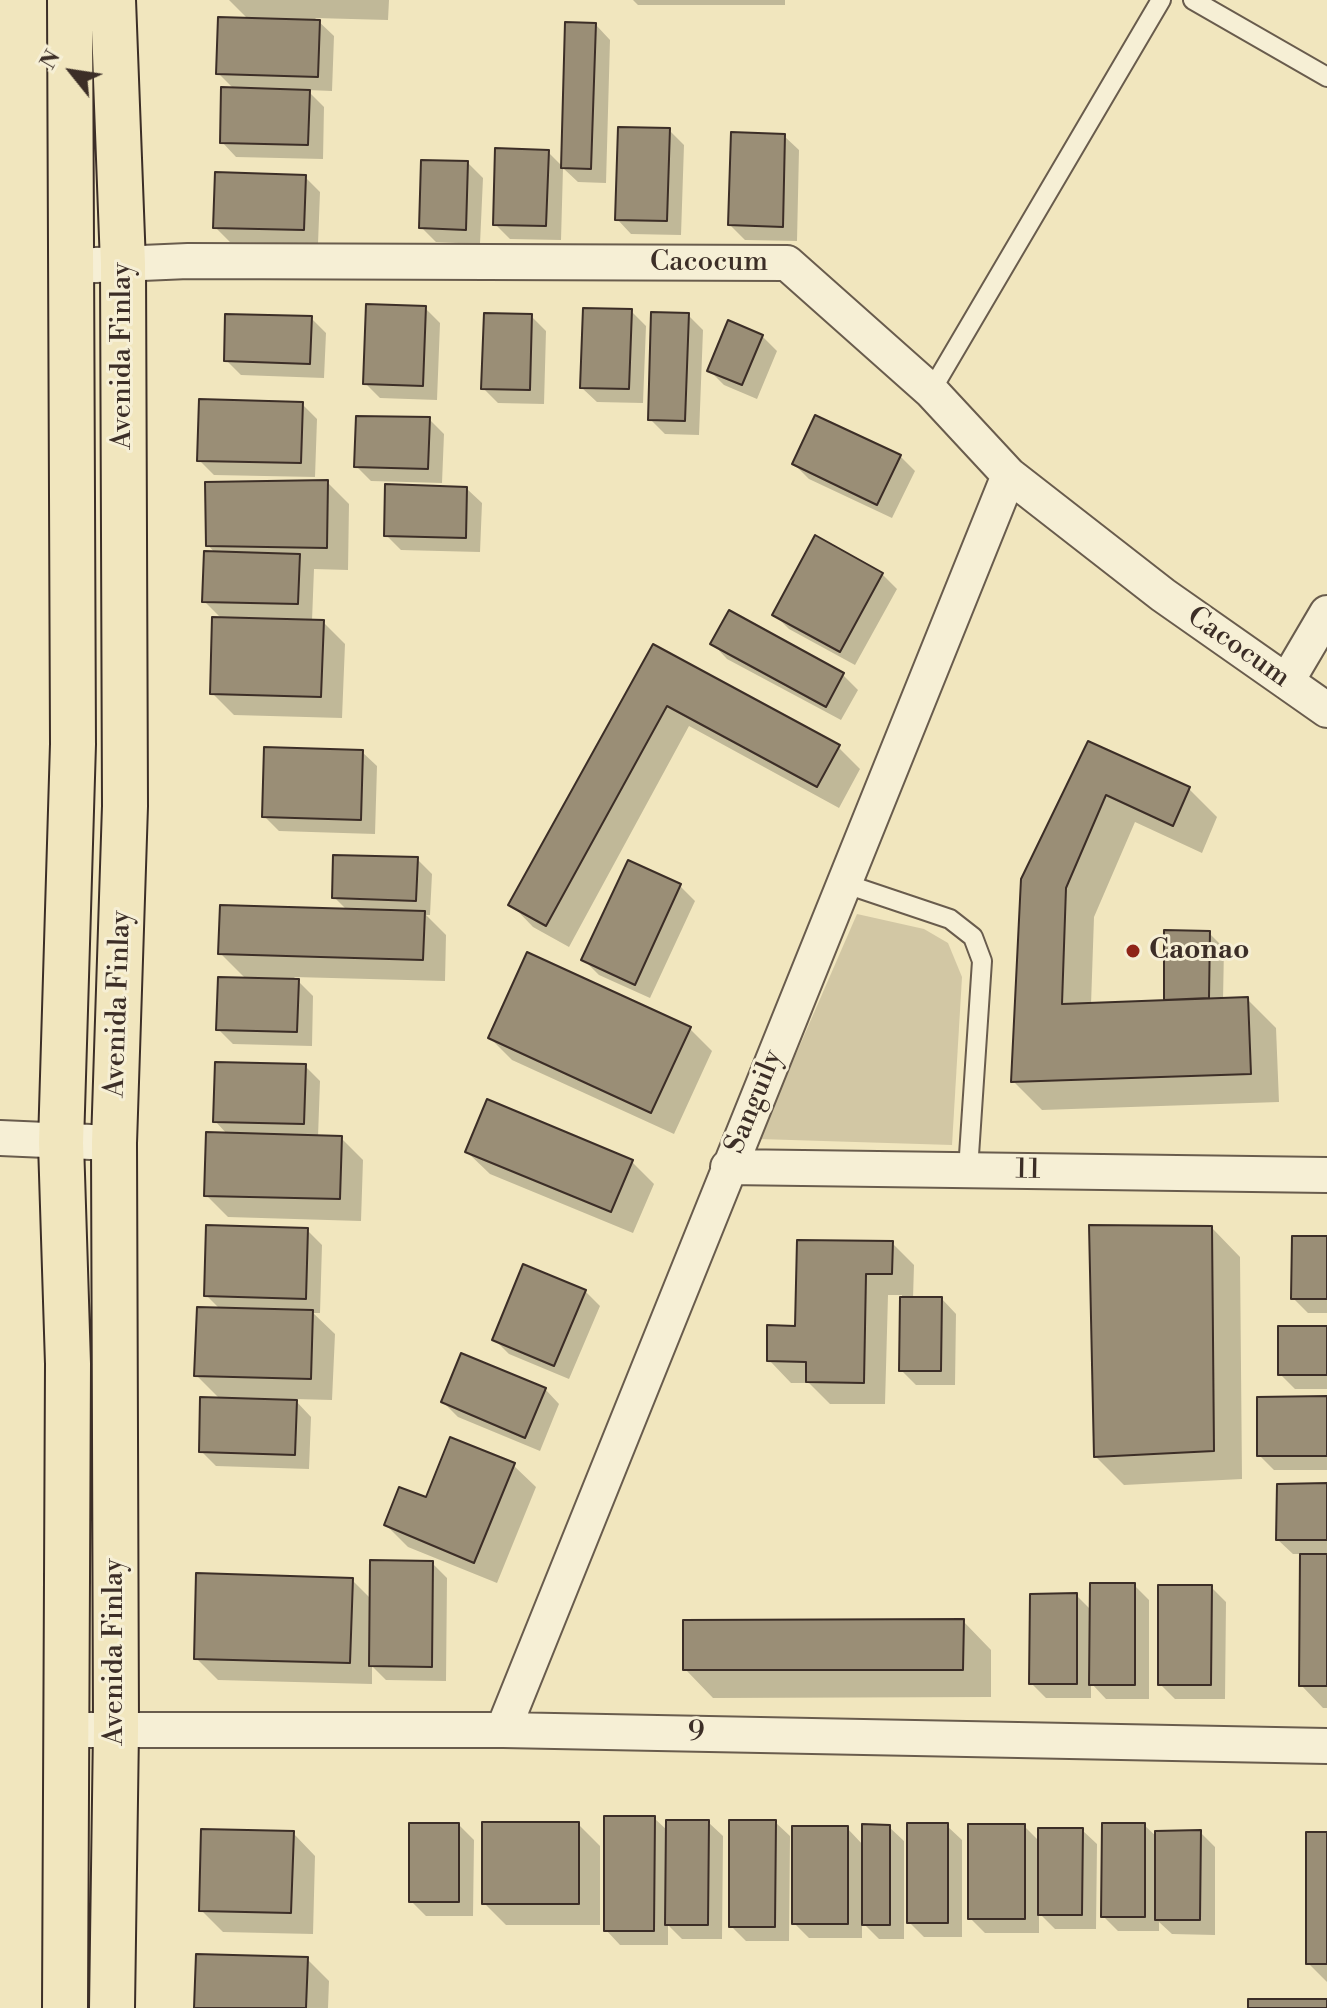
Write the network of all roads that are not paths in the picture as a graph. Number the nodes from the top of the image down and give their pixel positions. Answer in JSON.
{"nodes":[{"id":1,"x":70,"y":0,"type":"edge"},
{"id":2,"x":113,"y":0,"type":"edge"},
{"id":3,"x":1161,"y":0,"type":"edge"},
{"id":4,"x":1193,"y":0,"type":"edge"},
{"id":5,"x":1327,"y":77,"type":"edge"},
{"id":6,"x":123,"y":264,"type":"junction"},
{"id":7,"x":73,"y":266,"type":"junction"},
{"id":8,"x":931,"y":391,"type":"junction"},
{"id":9,"x":1009,"y":475,"type":"junction"},
{"id":10,"x":1327,"y":613,"type":"edge"},
{"id":11,"x":1287,"y":681,"type":"junction"},
{"id":12,"x":1327,"y":710,"type":"edge"},
{"id":13,"x":843,"y":883,"type":"junction"},
{"id":14,"x":0,"y":1138,"type":"edge"},
{"id":15,"x":61,"y":1143,"type":"junction"},
{"id":16,"x":114,"y":1143,"type":"junction"},
{"id":17,"x":728,"y":1167,"type":"junction"},
{"id":18,"x":968,"y":1170,"type":"junction"},
{"id":19,"x":1327,"y":1175,"type":"edge"},
{"id":20,"x":66,"y":1730,"type":"junction"},
{"id":21,"x":116,"y":1730,"type":"junction"},
{"id":22,"x":503,"y":1730,"type":"junction"},
{"id":23,"x":1327,"y":1746,"type":"edge"},
{"id":24,"x":65,"y":2008,"type":"edge"},
{"id":25,"x":112,"y":2008,"type":"edge"}],
"edges":[{"from":1,"to":7,"type":"main road","name":"Avenida Finlay"},
{"from":2,"to":6,"type":"main road","name":"Avenida Finlay"},
{"from":3,"to":8,"type":"lane"},
{"from":4,"to":5,"type":"lane"},
{"from":6,"to":7,"type":"street","name":"Cacocum"},
{"from":6,"to":8,"type":"street","name":"Cacocum"},
{"from":6,"to":16,"type":"main road","name":"Avenida Finlay"},
{"from":7,"to":15,"type":"main road","name":"Avenida Finlay"},
{"from":8,"to":9,"type":"street","name":"Cacocum"},
{"from":9,"to":11,"type":"street","name":"Cacocum"},
{"from":9,"to":13,"type":"street","name":"Sanguily"},
{"from":10,"to":11,"type":"street"},
{"from":11,"to":12,"type":"street","name":"Cacocum"},
{"from":13,"to":17,"type":"street","name":"Sanguily"},
{"from":13,"to":18,"type":"lane"},
{"from":14,"to":15,"type":"street"},
{"from":15,"to":16,"type":"street"},
{"from":15,"to":20,"type":"main road","name":"Avenida Finlay"},
{"from":16,"to":21,"type":"main road","name":"Avenida Finlay"},
{"from":17,"to":18,"type":"street","name":"11"},
{"from":17,"to":22,"type":"street","name":"Sanguily"},
{"from":18,"to":19,"type":"street","name":"11"},
{"from":20,"to":21,"type":"street","name":"9"},
{"from":20,"to":24,"type":"main road","name":"Avenida Finlay"},
{"from":21,"to":22,"type":"street","name":"9"},
{"from":21,"to":25,"type":"main road","name":"Avenida Finlay"},
{"from":22,"to":23,"type":"street","name":"9"}]}
